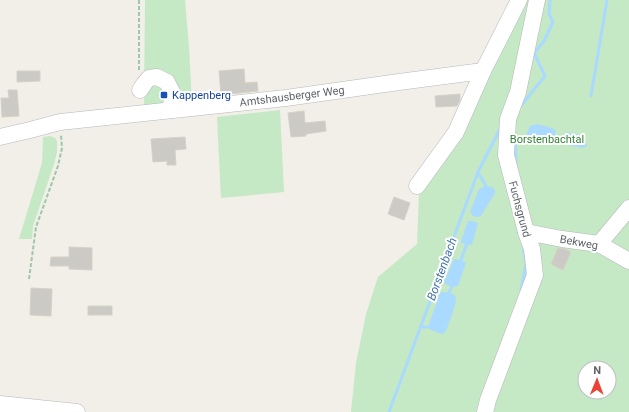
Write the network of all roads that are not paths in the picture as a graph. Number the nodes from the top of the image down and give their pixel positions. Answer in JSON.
{"nodes":[{"id":1,"x":519,"y":0,"type":"edge"},
{"id":2,"x":537,"y":0,"type":"edge"},
{"id":3,"x":483,"y":71,"type":"junction"},
{"id":4,"x":171,"y":110,"type":"junction"},
{"id":5,"x":133,"y":115,"type":"junction"},
{"id":6,"x":0,"y":137,"type":"edge"},
{"id":7,"x":417,"y":186,"type":"dead end"},
{"id":8,"x":629,"y":208,"type":"edge"},
{"id":9,"x":526,"y":232,"type":"junction"},
{"id":10,"x":600,"y":244,"type":"junction"},
{"id":11,"x":629,"y":261,"type":"edge"},
{"id":12,"x":0,"y":404,"type":"edge"},
{"id":13,"x":77,"y":412,"type":"edge"},
{"id":14,"x":485,"y":412,"type":"edge"}],
"edges":[{"from":1,"to":3,"type":"street"},
{"from":2,"to":9,"type":"street","name":"Fuchsgrund"},
{"from":3,"to":4,"type":"street","name":"Amtshausberger Weg"},
{"from":3,"to":7,"type":"street"},
{"from":4,"to":5,"type":"street","name":"Amtshausberger Weg"},
{"from":4,"to":5,"type":"street"},
{"from":5,"to":6,"type":"street","name":"Amtshausberger Weg"},
{"from":8,"to":10,"type":"street"},
{"from":9,"to":10,"type":"street","name":"Bekweg"},
{"from":9,"to":14,"type":"street","name":"Fuchsgrund"},
{"from":10,"to":11,"type":"street","name":"Bekweg"},
{"from":12,"to":13,"type":"street"}]}
